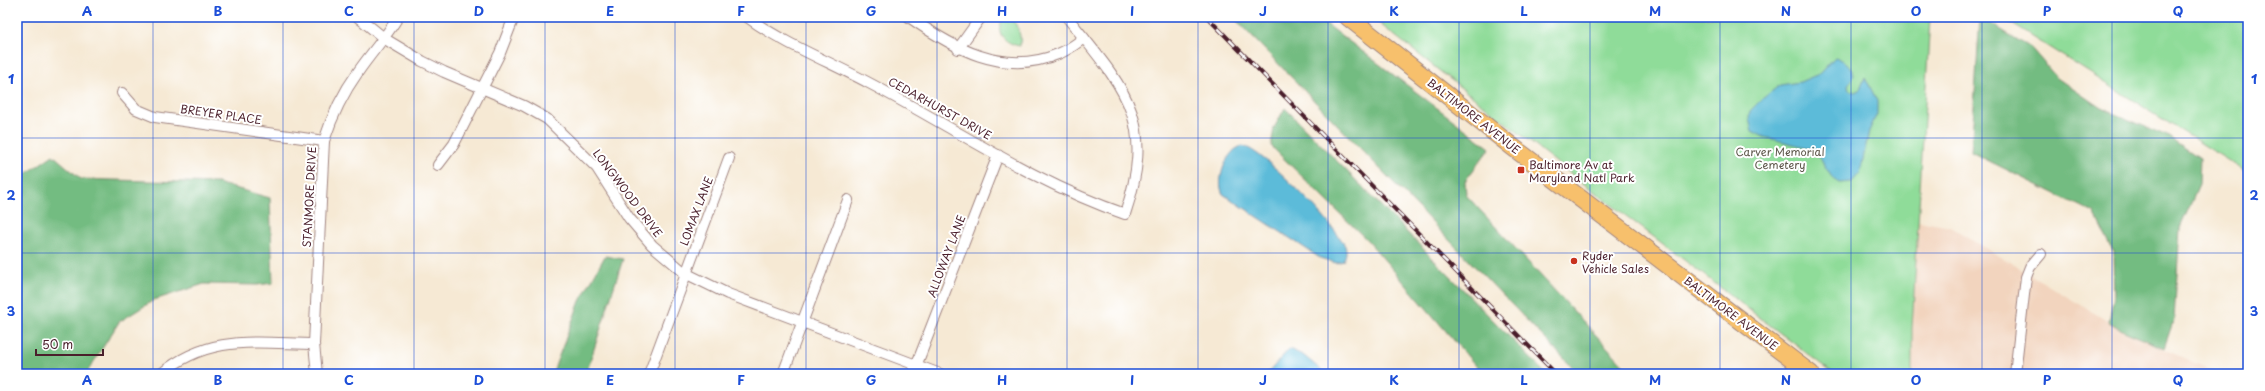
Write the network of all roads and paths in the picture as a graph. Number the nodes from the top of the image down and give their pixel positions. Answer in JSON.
{"nodes":[{"id":1,"x":358,"y":17,"type":"edge"},
{"id":2,"x":398,"y":17,"type":"edge"},
{"id":3,"x":514,"y":17,"type":"edge"},
{"id":4,"x":746,"y":17,"type":"edge"},
{"id":5,"x":909,"y":17,"type":"edge"},
{"id":6,"x":981,"y":17,"type":"edge"},
{"id":7,"x":1067,"y":17,"type":"edge"},
{"id":8,"x":1348,"y":17,"type":"edge"},
{"id":9,"x":1084,"y":38,"type":"junction"},
{"id":10,"x":385,"y":39,"type":"junction"},
{"id":11,"x":958,"y":49,"type":"junction"},
{"id":12,"x":482,"y":87,"type":"junction"},
{"id":13,"x":122,"y":93,"type":"dead end"},
{"id":14,"x":324,"y":141,"type":"junction"},
{"id":15,"x":998,"y":155,"type":"junction"},
{"id":16,"x":729,"y":158,"type":"dead end"},
{"id":17,"x":438,"y":165,"type":"dead end"},
{"id":18,"x":848,"y":200,"type":"dead end"},
{"id":19,"x":2041,"y":254,"type":"dead end"},
{"id":20,"x":685,"y":273,"type":"junction"},
{"id":21,"x":801,"y":322,"type":"junction"},
{"id":22,"x":314,"y":344,"type":"junction"},
{"id":23,"x":915,"y":369,"type":"edge"},
{"id":24,"x":161,"y":374,"type":"edge"},
{"id":25,"x":317,"y":374,"type":"edge"},
{"id":26,"x":649,"y":374,"type":"edge"},
{"id":27,"x":783,"y":374,"type":"edge"},
{"id":28,"x":940,"y":374,"type":"edge"},
{"id":29,"x":1811,"y":374,"type":"edge"},
{"id":30,"x":2015,"y":374,"type":"edge"}],
"edges":[{"from":1,"to":10,"type":"street","name":"LONGWOOD DRIVE"},
{"from":2,"to":10,"type":"street","name":"STANMORE DRIVE"},
{"from":3,"to":12,"type":"street"},
{"from":4,"to":15,"type":"street","name":"CEDARHURST DRIVE"},
{"from":5,"to":11,"type":"street"},
{"from":6,"to":11,"type":"street"},
{"from":7,"to":9,"type":"street"},
{"from":8,"to":29,"type":"main road","name":"BALTIMORE AVENUE"},
{"from":9,"to":11,"type":"street"},
{"from":9,"to":15,"type":"street","name":"CEDARHURST DRIVE"},
{"from":10,"to":12,"type":"street","name":"LONGWOOD DRIVE"},
{"from":10,"to":14,"type":"street","name":"STANMORE DRIVE"},
{"from":12,"to":17,"type":"street"},
{"from":12,"to":20,"type":"street","name":"LONGWOOD DRIVE"},
{"from":13,"to":14,"type":"street","name":"BREYER PLACE"},
{"from":14,"to":22,"type":"street","name":"STANMORE DRIVE"},
{"from":15,"to":23,"type":"street","name":"ALLOWAY LANE"},
{"from":16,"to":20,"type":"street","name":"LOMAX LANE"},
{"from":18,"to":21,"type":"street"},
{"from":19,"to":30,"type":"street"},
{"from":20,"to":21,"type":"street","name":"LONGWOOD DRIVE"},
{"from":20,"to":26,"type":"street","name":"LOMAX LANE"},
{"from":21,"to":23,"type":"street","name":"LONGWOOD DRIVE"},
{"from":21,"to":27,"type":"street"},
{"from":22,"to":24,"type":"street"},
{"from":22,"to":25,"type":"street","name":"STANMORE DRIVE"},
{"from":23,"to":28,"type":"street"}]}
